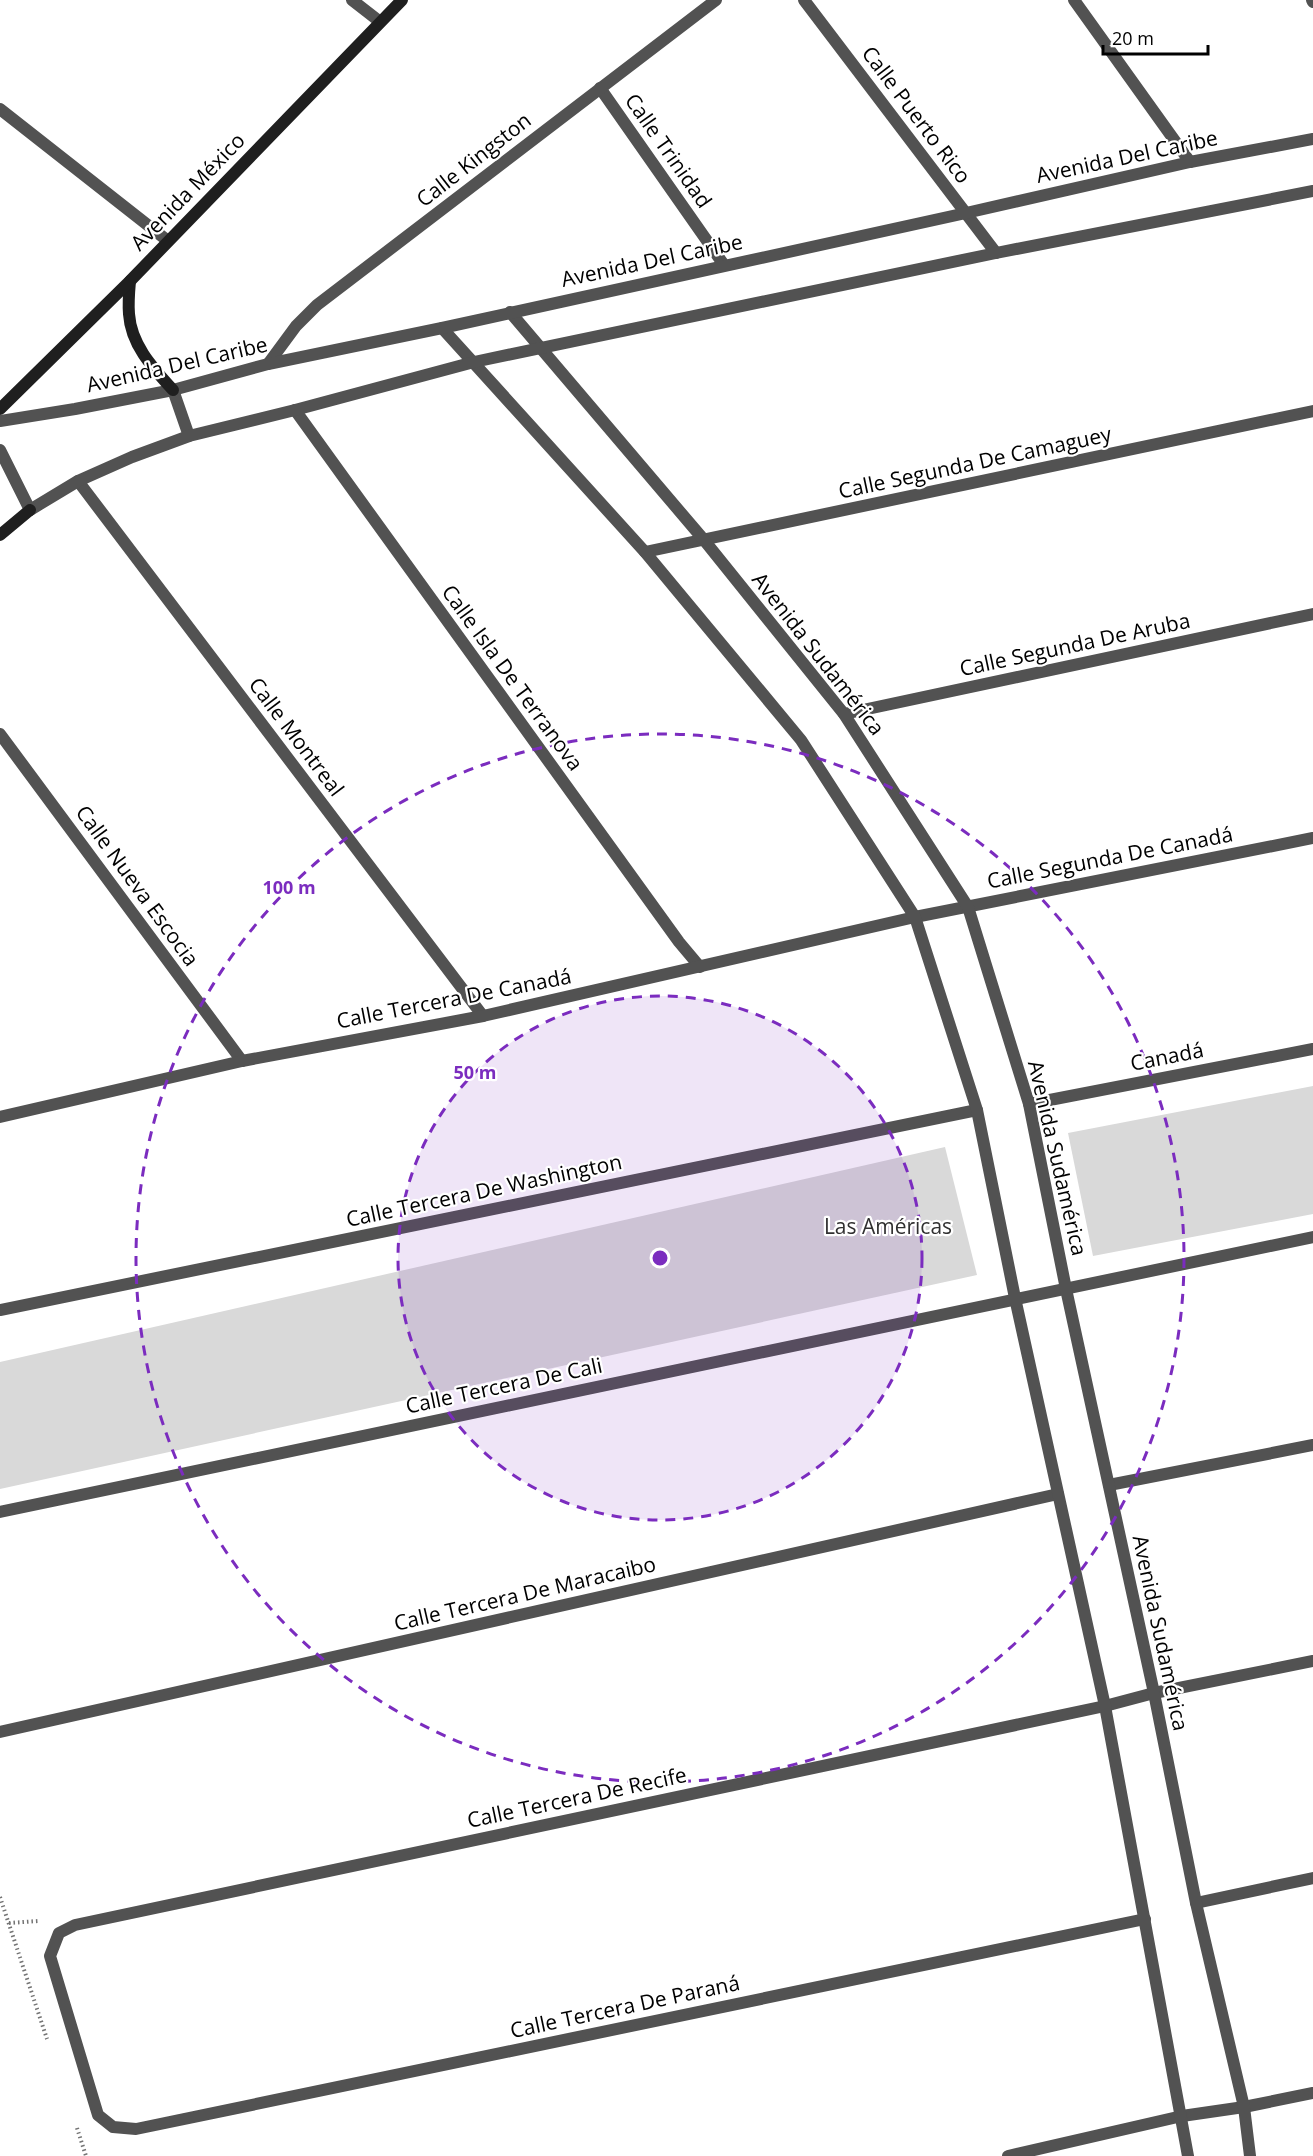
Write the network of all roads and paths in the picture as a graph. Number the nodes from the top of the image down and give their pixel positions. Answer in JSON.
{"nodes":[{"id":1,"x":352,"y":0,"type":"edge"},
{"id":2,"x":402,"y":0,"type":"edge"},
{"id":3,"x":716,"y":0,"type":"edge"},
{"id":4,"x":804,"y":0,"type":"edge"},
{"id":5,"x":1074,"y":0,"type":"edge"},
{"id":6,"x":379,"y":21,"type":"junction"},
{"id":7,"x":600,"y":88,"type":"junction"},
{"id":8,"x":0,"y":109,"type":"edge"},
{"id":9,"x":1313,"y":139,"type":"edge"},
{"id":10,"x":1190,"y":162,"type":"junction"},
{"id":11,"x":1313,"y":191,"type":"edge"},
{"id":12,"x":966,"y":213,"type":"junction"},
{"id":13,"x":168,"y":241,"type":"junction"},
{"id":14,"x":996,"y":253,"type":"junction"},
{"id":15,"x":724,"y":265,"type":"junction"},
{"id":16,"x":130,"y":281,"type":"junction"},
{"id":17,"x":510,"y":312,"type":"junction"},
{"id":18,"x":442,"y":328,"type":"junction"},
{"id":19,"x":543,"y":348,"type":"junction"},
{"id":20,"x":474,"y":362,"type":"junction"},
{"id":21,"x":268,"y":364,"type":"junction"},
{"id":22,"x":173,"y":390,"type":"junction"},
{"id":23,"x":0,"y":409,"type":"edge"},
{"id":24,"x":295,"y":410,"type":"junction"},
{"id":25,"x":1313,"y":411,"type":"edge"},
{"id":26,"x":0,"y":421,"type":"edge"},
{"id":27,"x":189,"y":436,"type":"junction"},
{"id":28,"x":0,"y":450,"type":"edge"},
{"id":29,"x":78,"y":481,"type":"junction"},
{"id":30,"x":30,"y":510,"type":"junction"},
{"id":31,"x":0,"y":535,"type":"edge"},
{"id":32,"x":704,"y":540,"type":"junction"},
{"id":33,"x":645,"y":552,"type":"junction"},
{"id":34,"x":1313,"y":614,"type":"edge"},
{"id":35,"x":844,"y":714,"type":"junction"},
{"id":36,"x":0,"y":734,"type":"edge"},
{"id":37,"x":1313,"y":838,"type":"edge"},
{"id":38,"x":968,"y":907,"type":"junction"},
{"id":39,"x":915,"y":917,"type":"junction"},
{"id":40,"x":700,"y":967,"type":"junction"},
{"id":41,"x":483,"y":1016,"type":"junction"},
{"id":42,"x":1313,"y":1049,"type":"edge"},
{"id":43,"x":242,"y":1061,"type":"junction"},
{"id":44,"x":1029,"y":1104,"type":"junction"},
{"id":45,"x":977,"y":1110,"type":"junction"},
{"id":46,"x":2,"y":1114,"type":"edge"},
{"id":47,"x":1313,"y":1237,"type":"edge"},
{"id":48,"x":1066,"y":1289,"type":"junction"},
{"id":49,"x":1015,"y":1298,"type":"junction"},
{"id":50,"x":0,"y":1310,"type":"edge"},
{"id":51,"x":1313,"y":1445,"type":"edge"},
{"id":52,"x":1109,"y":1485,"type":"junction"},
{"id":53,"x":1058,"y":1494,"type":"junction"},
{"id":54,"x":0,"y":1512,"type":"edge"},
{"id":55,"x":1313,"y":1661,"type":"edge"},
{"id":56,"x":1154,"y":1693,"type":"junction"},
{"id":57,"x":1105,"y":1706,"type":"junction"},
{"id":58,"x":0,"y":1732,"type":"edge"},
{"id":59,"x":1313,"y":1878,"type":"edge"},
{"id":60,"x":0,"y":1897,"type":"edge"},
{"id":61,"x":1196,"y":1903,"type":"junction"},
{"id":62,"x":1145,"y":1919,"type":"junction"},
{"id":63,"x":49,"y":2046,"type":"dead end"},
{"id":64,"x":1313,"y":2093,"type":"edge"},
{"id":65,"x":1244,"y":2107,"type":"junction"},
{"id":66,"x":1182,"y":2116,"type":"junction"},
{"id":67,"x":75,"y":2124,"type":"dead end"},
{"id":68,"x":113,"y":2127,"type":"joint"},
{"id":69,"x":86,"y":2156,"type":"edge"},
{"id":70,"x":1008,"y":2156,"type":"edge"},
{"id":71,"x":1188,"y":2156,"type":"edge"},
{"id":72,"x":1250,"y":2156,"type":"edge"}],
"edges":[{"from":1,"to":6,"type":"street"},
{"from":2,"to":6,"type":"main road","name":"Avenida México"},
{"from":3,"to":7,"type":"street","name":"Calle Kingston"},
{"from":4,"to":12,"type":"street","name":"Calle Puerto Rico"},
{"from":5,"to":10,"type":"street"},
{"from":6,"to":13,"type":"main road","name":"Avenida México"},
{"from":7,"to":15,"type":"street","name":"Calle Trinidad"},
{"from":7,"to":21,"type":"street","name":"Calle Kingston"},
{"from":8,"to":13,"type":"street"},
{"from":9,"to":10,"type":"street","name":"Avenida Del Caribe"},
{"from":10,"to":12,"type":"street","name":"Avenida Del Caribe"},
{"from":11,"to":14,"type":"street"},
{"from":12,"to":14,"type":"street","name":"Calle Puerto Rico"},
{"from":12,"to":15,"type":"street","name":"Avenida Del Caribe"},
{"from":13,"to":16,"type":"main road","name":"Avenida México"},
{"from":14,"to":19,"type":"street"},
{"from":15,"to":17,"type":"street","name":"Avenida Del Caribe"},
{"from":16,"to":22,"type":"main road"},
{"from":16,"to":23,"type":"main road","name":"Avenida México"},
{"from":17,"to":18,"type":"street","name":"Avenida Del Caribe"},
{"from":17,"to":19,"type":"street","name":"Avenida Sudamérica"},
{"from":18,"to":20,"type":"street"},
{"from":18,"to":21,"type":"street","name":"Avenida Del Caribe"},
{"from":19,"to":20,"type":"street"},
{"from":19,"to":32,"type":"street","name":"Avenida Sudamérica"},
{"from":20,"to":24,"type":"street"},
{"from":20,"to":33,"type":"street"},
{"from":21,"to":22,"type":"street","name":"Avenida Del Caribe"},
{"from":22,"to":26,"type":"street","name":"Avenida Del Caribe"},
{"from":22,"to":27,"type":"street"},
{"from":24,"to":27,"type":"street"},
{"from":24,"to":40,"type":"street","name":"Calle Isla De Terranova"},
{"from":25,"to":32,"type":"street","name":"Calle Segunda De Camaguey"},
{"from":27,"to":29,"type":"street"},
{"from":28,"to":30,"type":"street"},
{"from":29,"to":30,"type":"street"},
{"from":29,"to":41,"type":"street","name":"Calle Montreal"},
{"from":30,"to":31,"type":"main road"},
{"from":32,"to":33,"type":"street","name":"Calle Segunda De Camaguey"},
{"from":32,"to":35,"type":"street","name":"Avenida Sudamérica"},
{"from":33,"to":39,"type":"street"},
{"from":34,"to":35,"type":"street","name":"Calle Segunda De Aruba"},
{"from":35,"to":38,"type":"street","name":"Avenida Sudamérica"},
{"from":36,"to":43,"type":"street","name":"Calle Nueva Escocia"},
{"from":37,"to":38,"type":"street","name":"Calle Segunda De Canadá"},
{"from":38,"to":39,"type":"street","name":"Calle Segunda De Canadá"},
{"from":38,"to":44,"type":"street","name":"Avenida Sudamérica"},
{"from":39,"to":40,"type":"street","name":"Calle Tercera De Canadá"},
{"from":39,"to":45,"type":"street"},
{"from":40,"to":41,"type":"street","name":"Calle Tercera De Canadá"},
{"from":41,"to":43,"type":"street","name":"Calle Tercera De Canadá"},
{"from":42,"to":44,"type":"street","name":"Canadá"},
{"from":43,"to":46,"type":"street","name":"Calle Tercera De Canadá"},
{"from":44,"to":48,"type":"street","name":"Avenida Sudamérica"},
{"from":45,"to":49,"type":"street"},
{"from":45,"to":50,"type":"street","name":"Calle Tercera De Washington"},
{"from":47,"to":48,"type":"street","name":"Calle Tercera De Cali"},
{"from":48,"to":49,"type":"street","name":"Calle Tercera De Cali"},
{"from":48,"to":52,"type":"street","name":"Avenida Sudamérica"},
{"from":49,"to":53,"type":"street"},
{"from":49,"to":54,"type":"street","name":"Calle Tercera De Cali"},
{"from":51,"to":52,"type":"street"},
{"from":52,"to":56,"type":"street","name":"Avenida Sudamérica"},
{"from":53,"to":57,"type":"street"},
{"from":53,"to":58,"type":"street","name":"Calle Tercera De Maracaibo"},
{"from":55,"to":56,"type":"street","name":"Calle Tercera De Recife"},
{"from":56,"to":57,"type":"street","name":"Calle Tercera De Recife"},
{"from":56,"to":61,"type":"street","name":"Avenida Sudamérica"},
{"from":57,"to":62,"type":"street"},
{"from":57,"to":68,"type":"street","name":"Calle Tercera De Recife"},
{"from":59,"to":61,"type":"street"},
{"from":60,"to":63,"type":"path"},
{"from":61,"to":65,"type":"street","name":"Avenida Sudamérica"},
{"from":62,"to":66,"type":"street"},
{"from":62,"to":68,"type":"street","name":"Calle Tercera De Paraná"},
{"from":64,"to":65,"type":"street"},
{"from":65,"to":66,"type":"street"},
{"from":65,"to":72,"type":"street","name":"Avenida Sudamérica"},
{"from":66,"to":70,"type":"street"},
{"from":66,"to":71,"type":"street"},
{"from":67,"to":69,"type":"path"}]}
